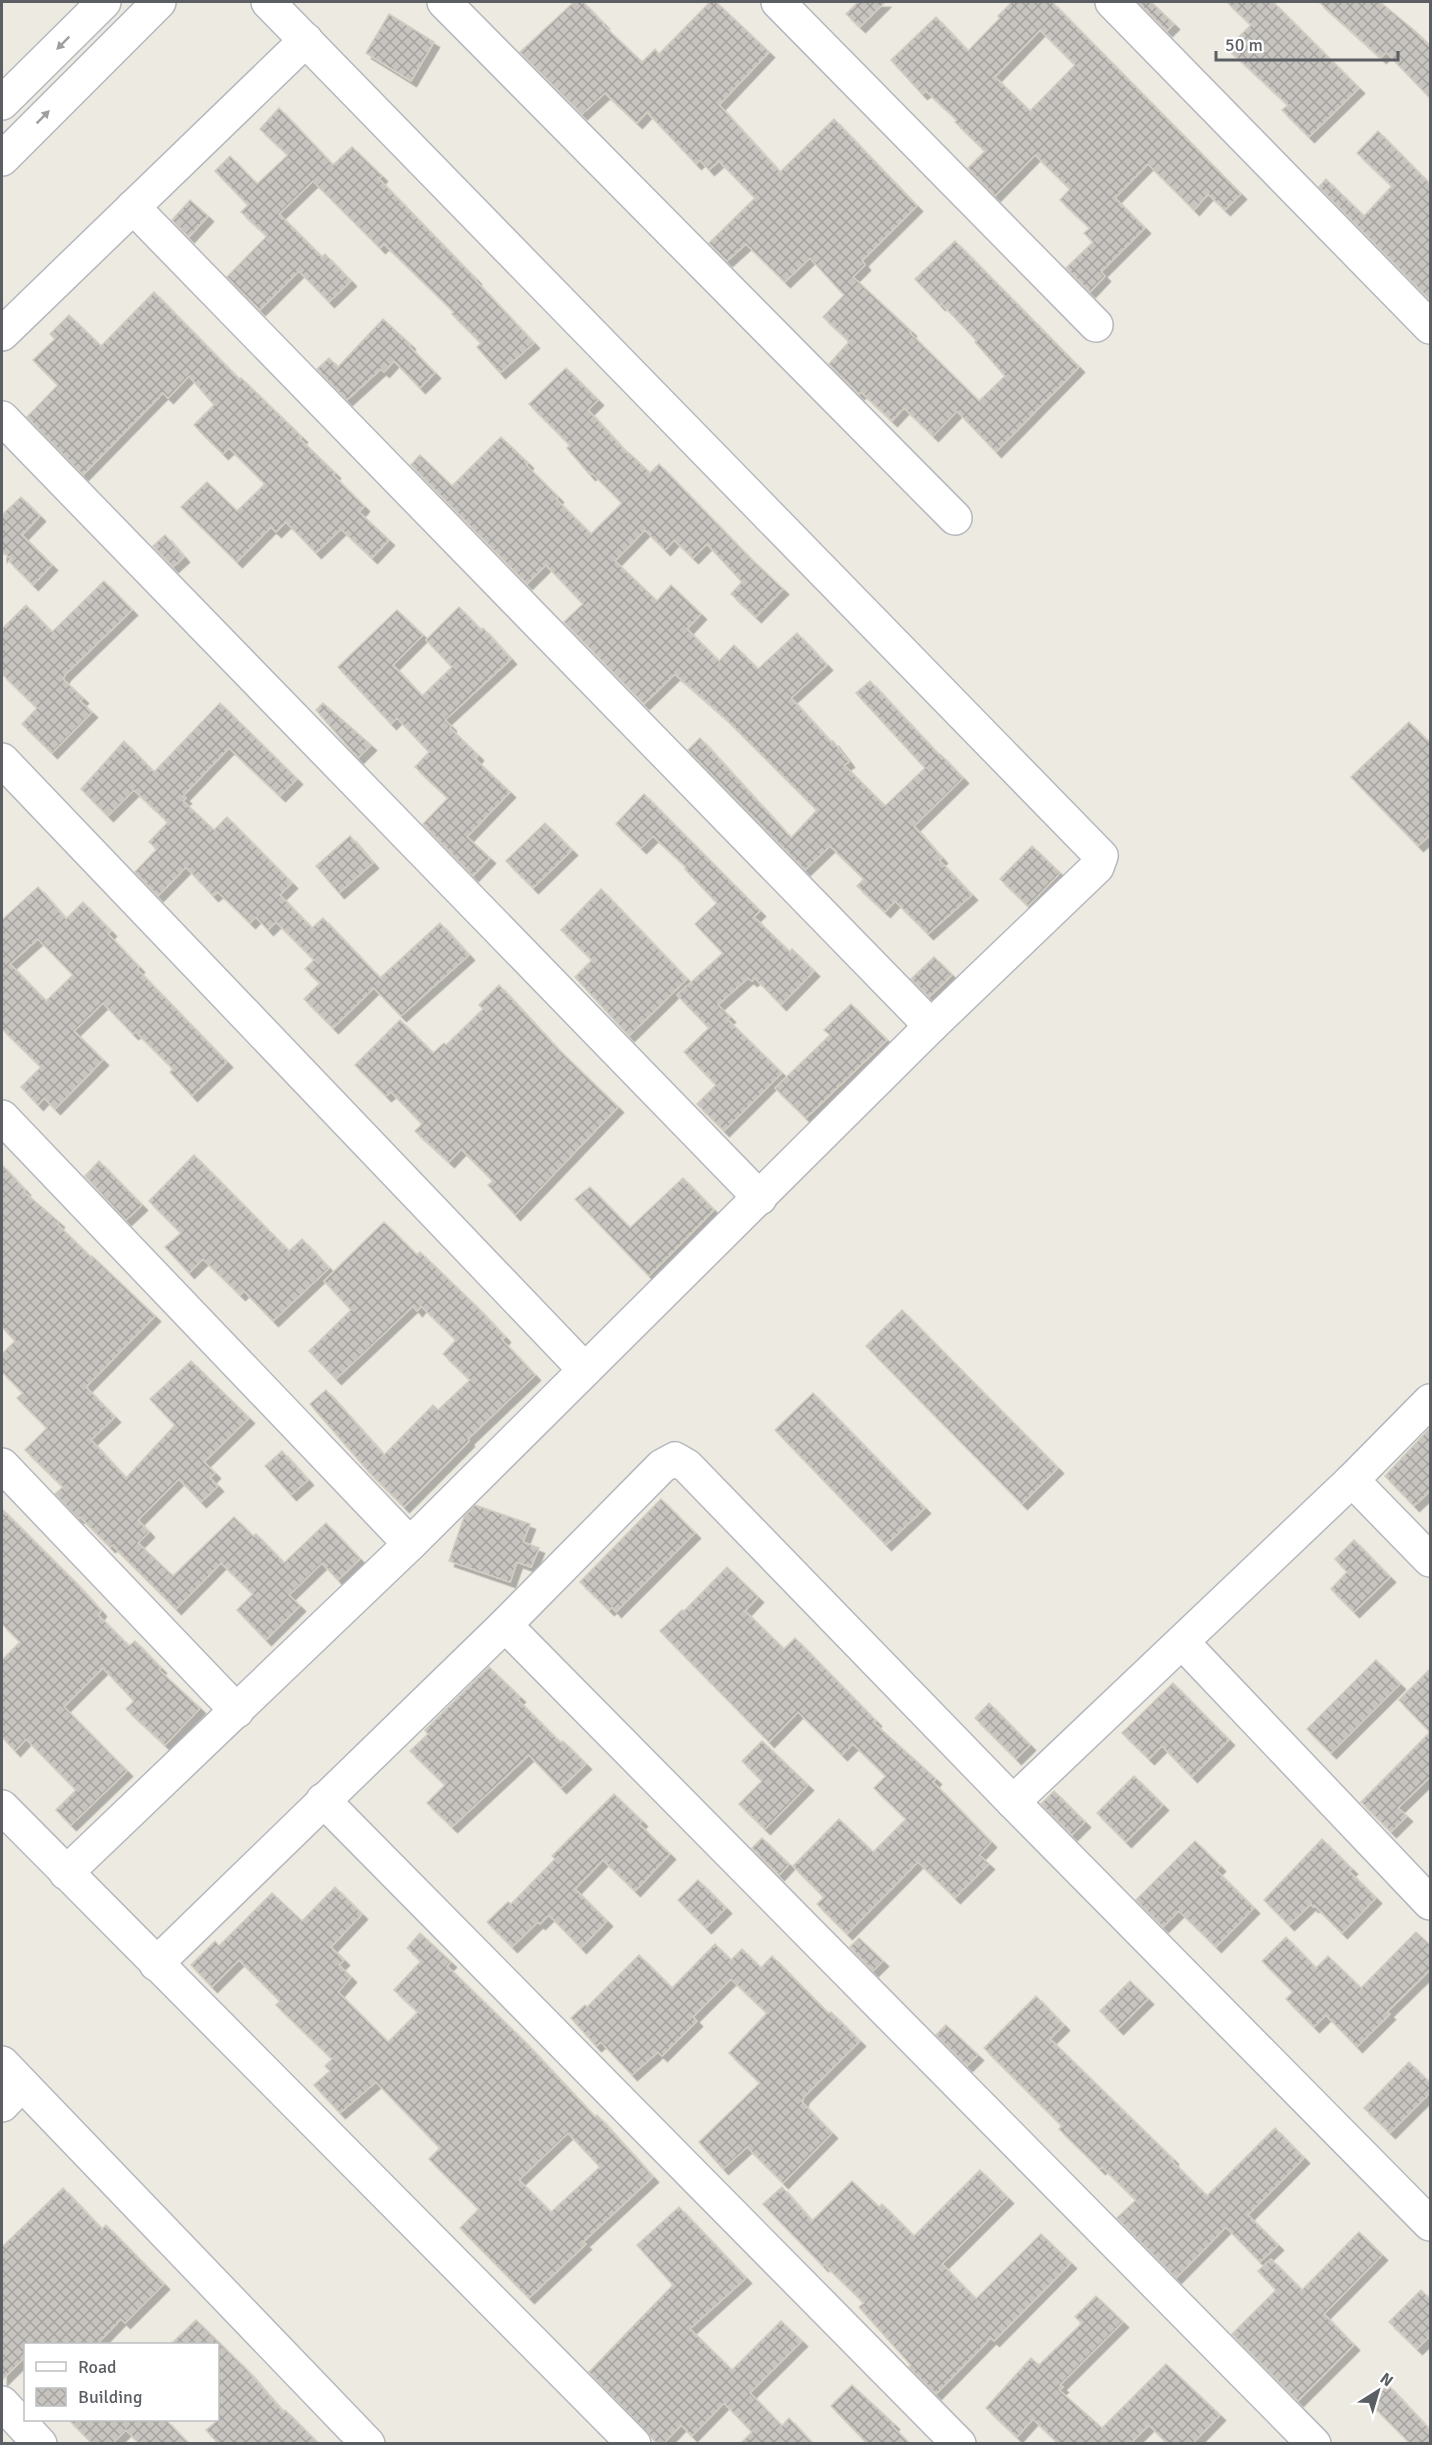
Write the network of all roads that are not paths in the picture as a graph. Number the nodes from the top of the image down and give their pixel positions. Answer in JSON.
{"nodes":[{"id":1,"x":104,"y":2,"type":"edge"},
{"id":2,"x":159,"y":2,"type":"edge"},
{"id":3,"x":268,"y":2,"type":"edge"},
{"id":4,"x":444,"y":2,"type":"edge"},
{"id":5,"x":778,"y":2,"type":"edge"},
{"id":6,"x":1112,"y":2,"type":"edge"},
{"id":7,"x":306,"y":40,"type":"junction"},
{"id":8,"x":5,"y":92,"type":"edge"},
{"id":9,"x":2,"y":159,"type":"edge"},
{"id":10,"x":133,"y":207,"type":"junction"},
{"id":11,"x":1096,"y":325,"type":"dead end"},
{"id":12,"x":1431,"y":327,"type":"edge"},
{"id":13,"x":2,"y":334,"type":"edge"},
{"id":14,"x":2,"y":418,"type":"edge"},
{"id":15,"x":955,"y":518,"type":"dead end"},
{"id":16,"x":2,"y":760,"type":"edge"},
{"id":17,"x":931,"y":1026,"type":"junction"},
{"id":18,"x":2,"y":1117,"type":"edge"},
{"id":19,"x":760,"y":1198,"type":"junction"},
{"id":20,"x":585,"y":1370,"type":"junction"},
{"id":21,"x":1431,"y":1401,"type":"edge"},
{"id":22,"x":2,"y":1465,"type":"edge"},
{"id":23,"x":1352,"y":1480,"type":"junction"},
{"id":24,"x":410,"y":1544,"type":"junction"},
{"id":25,"x":1431,"y":1560,"type":"edge"},
{"id":26,"x":505,"y":1625,"type":"junction"},
{"id":27,"x":1182,"y":1642,"type":"junction"},
{"id":28,"x":237,"y":1711,"type":"junction"},
{"id":29,"x":323,"y":1800,"type":"junction"},
{"id":30,"x":1013,"y":1802,"type":"junction"},
{"id":31,"x":2,"y":1807,"type":"edge"},
{"id":32,"x":66,"y":1873,"type":"junction"},
{"id":33,"x":1431,"y":1903,"type":"edge"},
{"id":34,"x":156,"y":1964,"type":"junction"},
{"id":35,"x":8,"y":2084,"type":"edge"},
{"id":36,"x":1431,"y":2224,"type":"edge"},
{"id":37,"x":2,"y":2403,"type":"edge"},
{"id":38,"x":40,"y":2444,"type":"edge"},
{"id":39,"x":368,"y":2444,"type":"edge"},
{"id":40,"x":634,"y":2444,"type":"edge"},
{"id":41,"x":959,"y":2444,"type":"edge"},
{"id":42,"x":1314,"y":2444,"type":"edge"}],
"edges":[{"from":1,"to":8,"type":"street","one_way":true},
{"from":9,"to":2,"type":"street","one_way":true},
{"from":3,"to":7,"type":"street"},
{"from":4,"to":15,"type":"street"},
{"from":5,"to":11,"type":"street"},
{"from":6,"to":12,"type":"street"},
{"from":7,"to":10,"type":"street"},
{"from":7,"to":17,"type":"street"},
{"from":10,"to":13,"type":"street"},
{"from":10,"to":17,"type":"street"},
{"from":14,"to":19,"type":"street"},
{"from":16,"to":20,"type":"street"},
{"from":17,"to":19,"type":"street"},
{"from":18,"to":24,"type":"street"},
{"from":19,"to":20,"type":"street"},
{"from":20,"to":24,"type":"street"},
{"from":21,"to":23,"type":"street"},
{"from":22,"to":28,"type":"street"},
{"from":23,"to":25,"type":"street"},
{"from":23,"to":27,"type":"street"},
{"from":24,"to":28,"type":"street"},
{"from":26,"to":29,"type":"street"},
{"from":26,"to":30,"type":"street"},
{"from":26,"to":42,"type":"street"},
{"from":27,"to":30,"type":"street"},
{"from":27,"to":33,"type":"street"},
{"from":28,"to":32,"type":"street"},
{"from":29,"to":34,"type":"street"},
{"from":29,"to":41,"type":"street"},
{"from":30,"to":36,"type":"street"},
{"from":31,"to":32,"type":"street"},
{"from":32,"to":34,"type":"street"},
{"from":34,"to":40,"type":"street"},
{"from":35,"to":39,"type":"street"},
{"from":37,"to":38,"type":"street"}]}
